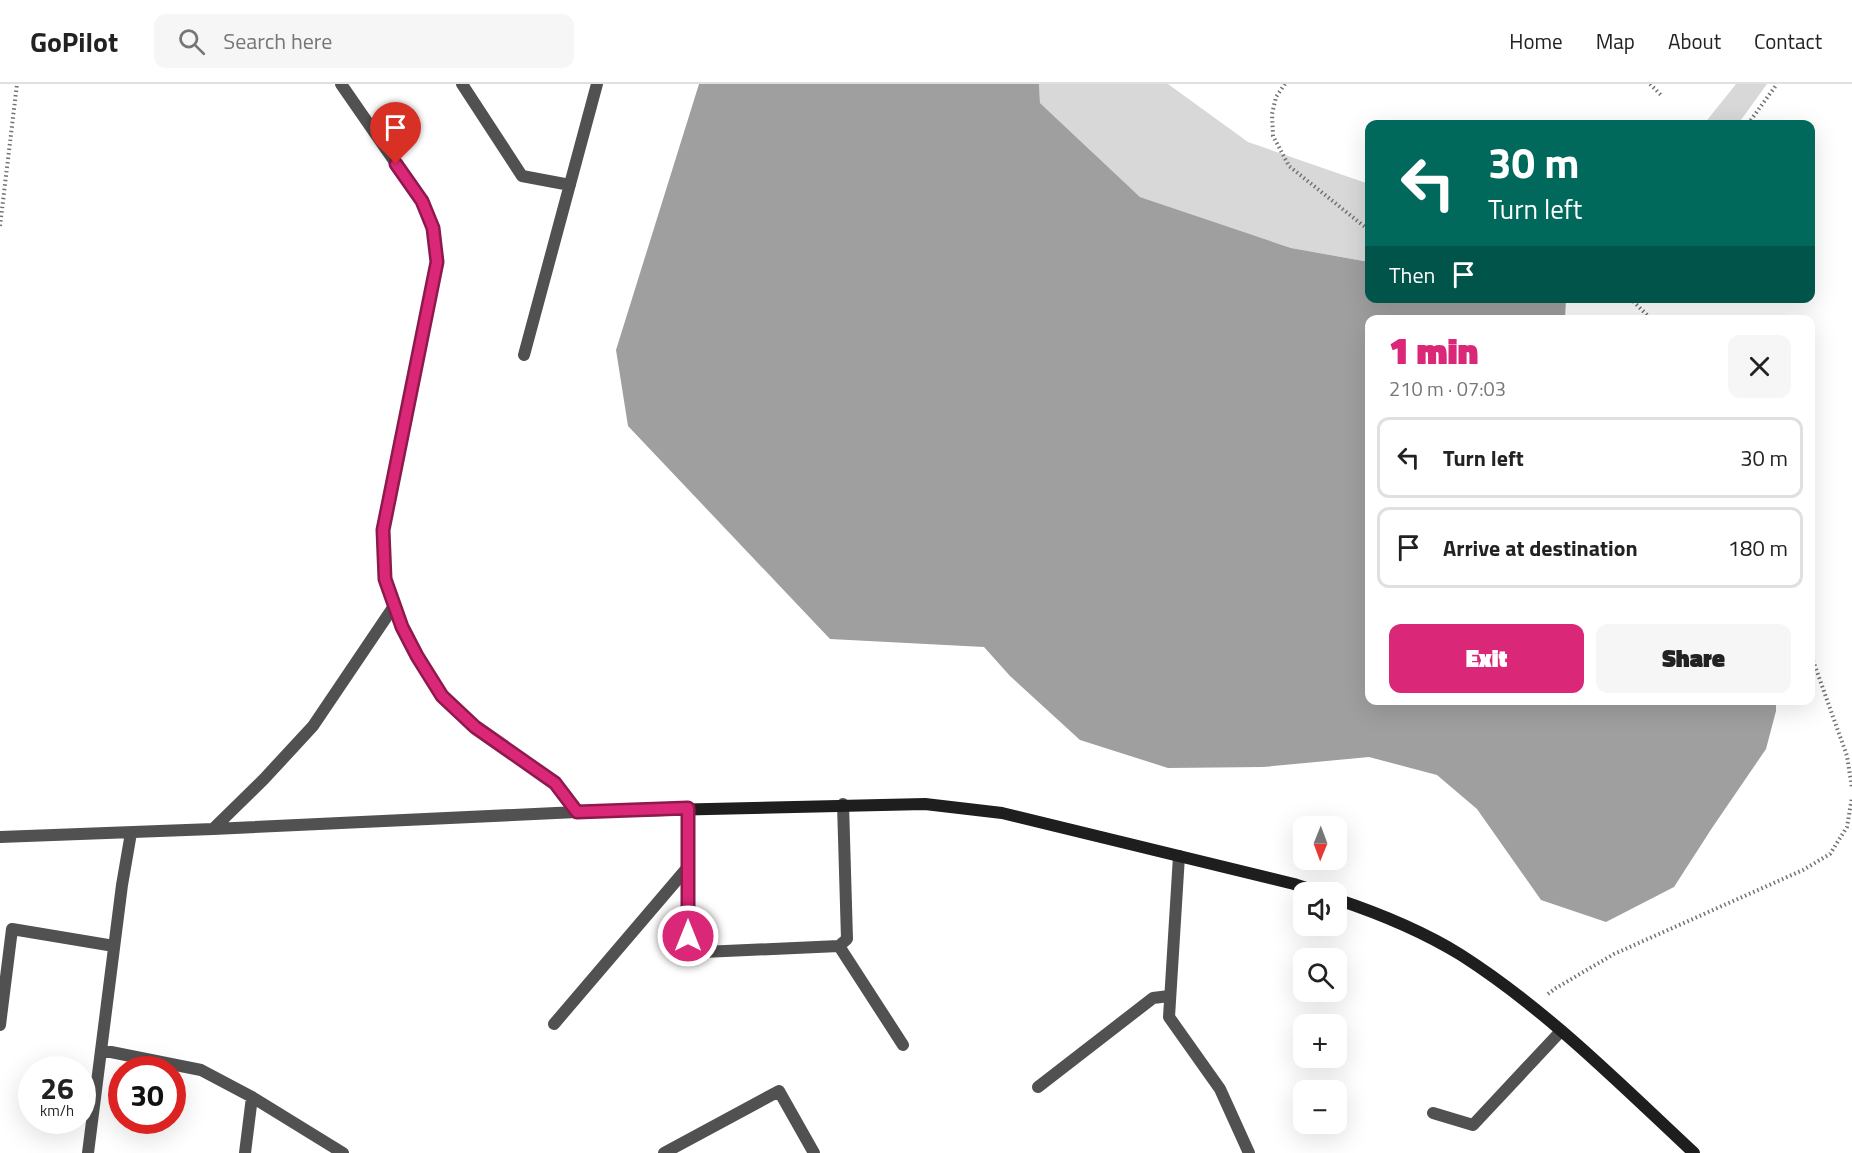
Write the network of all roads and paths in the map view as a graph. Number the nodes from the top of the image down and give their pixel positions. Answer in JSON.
{"nodes":[{"id":1,"x":17,"y":84,"type":"edge"},
{"id":2,"x":341,"y":84,"type":"edge"},
{"id":3,"x":462,"y":84,"type":"edge"},
{"id":4,"x":597,"y":84,"type":"edge"},
{"id":5,"x":1285,"y":84,"type":"edge"},
{"id":6,"x":1650,"y":84,"type":"edge"},
{"id":7,"x":1777,"y":84,"type":"edge"},
{"id":8,"x":1662,"y":96,"type":"dead end"},
{"id":9,"x":1751,"y":120,"type":"edge"},
{"id":10,"x":570,"y":184,"type":"junction"},
{"id":11,"x":0,"y":226,"type":"edge"},
{"id":12,"x":1365,"y":227,"type":"edge"},
{"id":13,"x":1635,"y":303,"type":"edge"},
{"id":14,"x":1647,"y":315,"type":"edge"},
{"id":15,"x":524,"y":355,"type":"dead end"},
{"id":16,"x":394,"y":606,"type":"junction"},
{"id":17,"x":1815,"y":666,"type":"edge"},
{"id":18,"x":1852,"y":788,"type":"edge"},
{"id":19,"x":1852,"y":797,"type":"edge"},
{"id":20,"x":843,"y":804,"type":"junction"},
{"id":21,"x":688,"y":808,"type":"junction"},
{"id":22,"x":577,"y":812,"type":"junction"},
{"id":23,"x":213,"y":830,"type":"junction"},
{"id":24,"x":131,"y":833,"type":"junction"},
{"id":25,"x":0,"y":837,"type":"edge"},
{"id":26,"x":1179,"y":856,"type":"junction"},
{"id":27,"x":688,"y":867,"type":"junction"},
{"id":28,"x":1293,"y":884,"type":"edge"},
{"id":29,"x":1347,"y":902,"type":"edge"},
{"id":30,"x":114,"y":946,"type":"junction"},
{"id":31,"x":839,"y":946,"type":"junction"},
{"id":32,"x":1169,"y":996,"type":"junction"},
{"id":33,"x":1533,"y":1007,"type":"junction"},
{"id":34,"x":554,"y":1024,"type":"dead end"},
{"id":35,"x":0,"y":1025,"type":"edge"},
{"id":36,"x":1561,"y":1031,"type":"junction"},
{"id":37,"x":903,"y":1045,"type":"dead end"},
{"id":38,"x":101,"y":1050,"type":"junction"},
{"id":39,"x":1038,"y":1087,"type":"dead end"},
{"id":40,"x":252,"y":1097,"type":"junction"},
{"id":41,"x":1433,"y":1113,"type":"dead end"},
{"id":42,"x":1690,"y":1152,"type":"edge"},
{"id":43,"x":88,"y":1153,"type":"edge"},
{"id":44,"x":245,"y":1153,"type":"edge"},
{"id":45,"x":343,"y":1153,"type":"edge"},
{"id":46,"x":664,"y":1153,"type":"edge"},
{"id":47,"x":814,"y":1153,"type":"edge"},
{"id":48,"x":1249,"y":1153,"type":"edge"}],
"edges":[{"from":1,"to":11,"type":"path"},
{"from":2,"to":16,"type":"street"},
{"from":3,"to":10,"type":"street"},
{"from":4,"to":10,"type":"street"},
{"from":5,"to":12,"type":"path"},
{"from":6,"to":8,"type":"path"},
{"from":7,"to":9,"type":"path"},
{"from":10,"to":15,"type":"street"},
{"from":13,"to":14,"type":"path"},
{"from":16,"to":22,"type":"street"},
{"from":16,"to":23,"type":"street"},
{"from":17,"to":18,"type":"path"},
{"from":19,"to":33,"type":"path"},
{"from":20,"to":21,"type":"street"},
{"from":20,"to":26,"type":"street"},
{"from":20,"to":31,"type":"street"},
{"from":21,"to":22,"type":"street"},
{"from":21,"to":27,"type":"street"},
{"from":22,"to":23,"type":"street"},
{"from":23,"to":24,"type":"street"},
{"from":24,"to":25,"type":"street"},
{"from":24,"to":30,"type":"street"},
{"from":26,"to":28,"type":"street"},
{"from":26,"to":32,"type":"street"},
{"from":27,"to":31,"type":"street"},
{"from":27,"to":34,"type":"street"},
{"from":29,"to":33,"type":"street"},
{"from":30,"to":35,"type":"street"},
{"from":30,"to":38,"type":"street"},
{"from":31,"to":37,"type":"street"},
{"from":32,"to":39,"type":"street"},
{"from":32,"to":48,"type":"street"},
{"from":33,"to":36,"type":"street"},
{"from":36,"to":41,"type":"street"},
{"from":36,"to":42,"type":"street"},
{"from":38,"to":40,"type":"street"},
{"from":38,"to":43,"type":"street"},
{"from":40,"to":44,"type":"street"},
{"from":40,"to":45,"type":"street"},
{"from":46,"to":47,"type":"street"}]}
